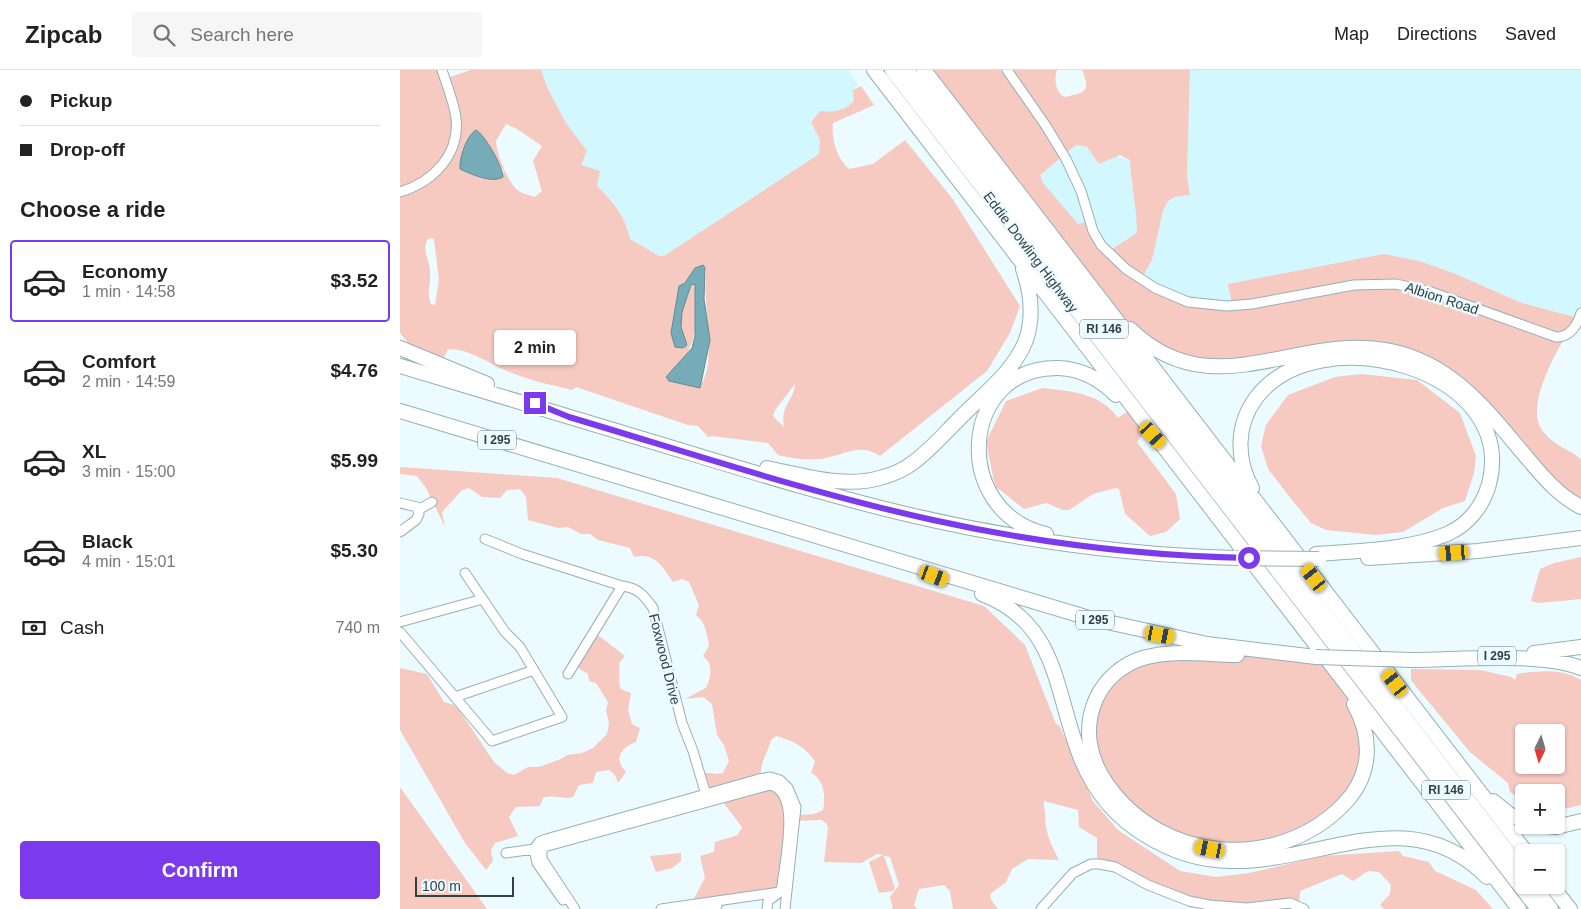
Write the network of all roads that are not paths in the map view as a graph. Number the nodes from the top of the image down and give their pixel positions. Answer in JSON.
{"nodes":[{"id":1,"x":442,"y":70,"type":"edge"},
{"id":2,"x":892,"y":70,"type":"edge"},
{"id":3,"x":907,"y":70,"type":"edge"},
{"id":4,"x":924,"y":70,"type":"edge"},
{"id":5,"x":1007,"y":70,"type":"edge"},
{"id":6,"x":878,"y":74,"type":"edge"},
{"id":7,"x":400,"y":192,"type":"edge"},
{"id":8,"x":1007,"y":243,"type":"junction"},
{"id":9,"x":1073,"y":265,"type":"junction"},
{"id":10,"x":1581,"y":313,"type":"edge"},
{"id":11,"x":400,"y":348,"type":"edge"},
{"id":12,"x":400,"y":366,"type":"edge"},
{"id":13,"x":400,"y":411,"type":"edge"},
{"id":14,"x":569,"y":417,"type":"junction"},
{"id":15,"x":1164,"y":447,"type":"junction"},
{"id":16,"x":672,"y":448,"type":"junction"},
{"id":17,"x":432,"y":502,"type":"dead end"},
{"id":18,"x":400,"y":503,"type":"edge"},
{"id":19,"x":1581,"y":507,"type":"edge"},
{"id":20,"x":418,"y":510,"type":"junction"},
{"id":21,"x":400,"y":532,"type":"edge"},
{"id":22,"x":1280,"y":533,"type":"junction"},
{"id":23,"x":1581,"y":538,"type":"edge"},
{"id":24,"x":485,"y":539,"type":"dead end"},
{"id":25,"x":1123,"y":550,"type":"junction"},
{"id":26,"x":883,"y":556,"type":"junction"},
{"id":27,"x":1318,"y":556,"type":"junction"},
{"id":28,"x":465,"y":572,"type":"dead end"},
{"id":29,"x":622,"y":586,"type":"junction"},
{"id":30,"x":483,"y":599,"type":"junction"},
{"id":31,"x":400,"y":622,"type":"edge"},
{"id":32,"x":400,"y":632,"type":"edge"},
{"id":33,"x":1581,"y":647,"type":"edge"},
{"id":34,"x":1313,"y":657,"type":"junction"},
{"id":35,"x":1414,"y":660,"type":"junction"},
{"id":36,"x":1333,"y":666,"type":"junction"},
{"id":37,"x":1581,"y":668,"type":"edge"},
{"id":38,"x":534,"y":670,"type":"junction"},
{"id":39,"x":568,"y":674,"type":"dead end"},
{"id":40,"x":455,"y":697,"type":"junction"},
{"id":41,"x":1453,"y":758,"type":"junction"},
{"id":42,"x":706,"y":798,"type":"junction"},
{"id":43,"x":643,"y":815,"type":"junction"},
{"id":44,"x":1515,"y":816,"type":"edge"},
{"id":45,"x":1581,"y":821,"type":"edge"},
{"id":46,"x":1565,"y":824,"type":"edge"},
{"id":47,"x":1520,"y":844,"type":"edge"},
{"id":48,"x":534,"y":849,"type":"junction"},
{"id":49,"x":506,"y":854,"type":"dead end"},
{"id":50,"x":1515,"y":861,"type":"edge"},
{"id":51,"x":1540,"y":894,"type":"edge"},
{"id":52,"x":1558,"y":894,"type":"edge"},
{"id":53,"x":782,"y":895,"type":"junction"},
{"id":54,"x":1188,"y":905,"type":"edge"},
{"id":55,"x":1303,"y":908,"type":"edge"},
{"id":56,"x":568,"y":909,"type":"edge"},
{"id":57,"x":575,"y":909,"type":"edge"},
{"id":58,"x":661,"y":909,"type":"edge"},
{"id":59,"x":698,"y":909,"type":"edge"},
{"id":60,"x":767,"y":909,"type":"edge"},
{"id":61,"x":785,"y":909,"type":"edge"},
{"id":62,"x":1041,"y":909,"type":"edge"},
{"id":63,"x":1518,"y":909,"type":"edge"},
{"id":64,"x":1538,"y":909,"type":"edge"},
{"id":65,"x":1551,"y":909,"type":"edge"},
{"id":66,"x":1570,"y":909,"type":"edge"}],
"edges":[{"from":1,"to":7,"type":"street"},
{"from":2,"to":64,"type":"highway","name":"Eddie Dowling Highway","number":"RI 146"},
{"from":3,"to":50,"type":"highway","name":"Eddie Dowling Highway","number":"RI 146"},
{"from":4,"to":9,"type":"highway"},
{"from":5,"to":10,"type":"street","name":"Albion Road"},
{"from":6,"to":8,"type":"highway"},
{"from":8,"to":15,"type":"highway"},
{"from":8,"to":16,"type":"highway"},
{"from":9,"to":19,"type":"highway"},
{"from":9,"to":22,"type":"highway"},
{"from":11,"to":14,"type":"highway"},
{"from":12,"to":14,"type":"highway"},
{"from":13,"to":26,"type":"highway","number":"I 295"},
{"from":14,"to":16,"type":"highway"},
{"from":15,"to":25,"type":"highway"},
{"from":15,"to":36,"type":"highway"},
{"from":16,"to":25,"type":"highway"},
{"from":17,"to":20,"type":"street"},
{"from":18,"to":20,"type":"street"},
{"from":20,"to":21,"type":"street"},
{"from":22,"to":27,"type":"highway"},
{"from":22,"to":41,"type":"highway"},
{"from":23,"to":27,"type":"highway"},
{"from":24,"to":29,"type":"street","name":"Foxwood Drive"},
{"from":25,"to":27,"type":"highway","bridge":true},
{"from":26,"to":34,"type":"highway","number":"I 295"},
{"from":26,"to":63,"type":"highway"},
{"from":28,"to":30,"type":"street"},
{"from":29,"to":39,"type":"street"},
{"from":29,"to":42,"type":"street","name":"Foxwood Drive"},
{"from":30,"to":31,"type":"street"},
{"from":30,"to":38,"type":"street"},
{"from":32,"to":40,"type":"street"},
{"from":33,"to":35,"type":"highway","number":"I 295"},
{"from":34,"to":35,"type":"highway","number":"I 295","bridge":true},
{"from":34,"to":36,"type":"highway"},
{"from":35,"to":37,"type":"highway"},
{"from":36,"to":63,"type":"highway"},
{"from":38,"to":40,"type":"street"},
{"from":38,"to":40,"type":"street"},
{"from":41,"to":44,"type":"highway"},
{"from":41,"to":47,"type":"highway"},
{"from":42,"to":43,"type":"street"},
{"from":42,"to":53,"type":"street"},
{"from":43,"to":48,"type":"street"},
{"from":43,"to":57,"type":"street"},
{"from":45,"to":46,"type":"highway"},
{"from":48,"to":49,"type":"street"},
{"from":48,"to":56,"type":"street"},
{"from":51,"to":65,"type":"highway"},
{"from":52,"to":66,"type":"highway"},
{"from":53,"to":58,"type":"street"},
{"from":53,"to":59,"type":"street"},
{"from":53,"to":60,"type":"street"},
{"from":53,"to":61,"type":"street"},
{"from":54,"to":55,"type":"street"},
{"from":54,"to":62,"type":"street"}]}
